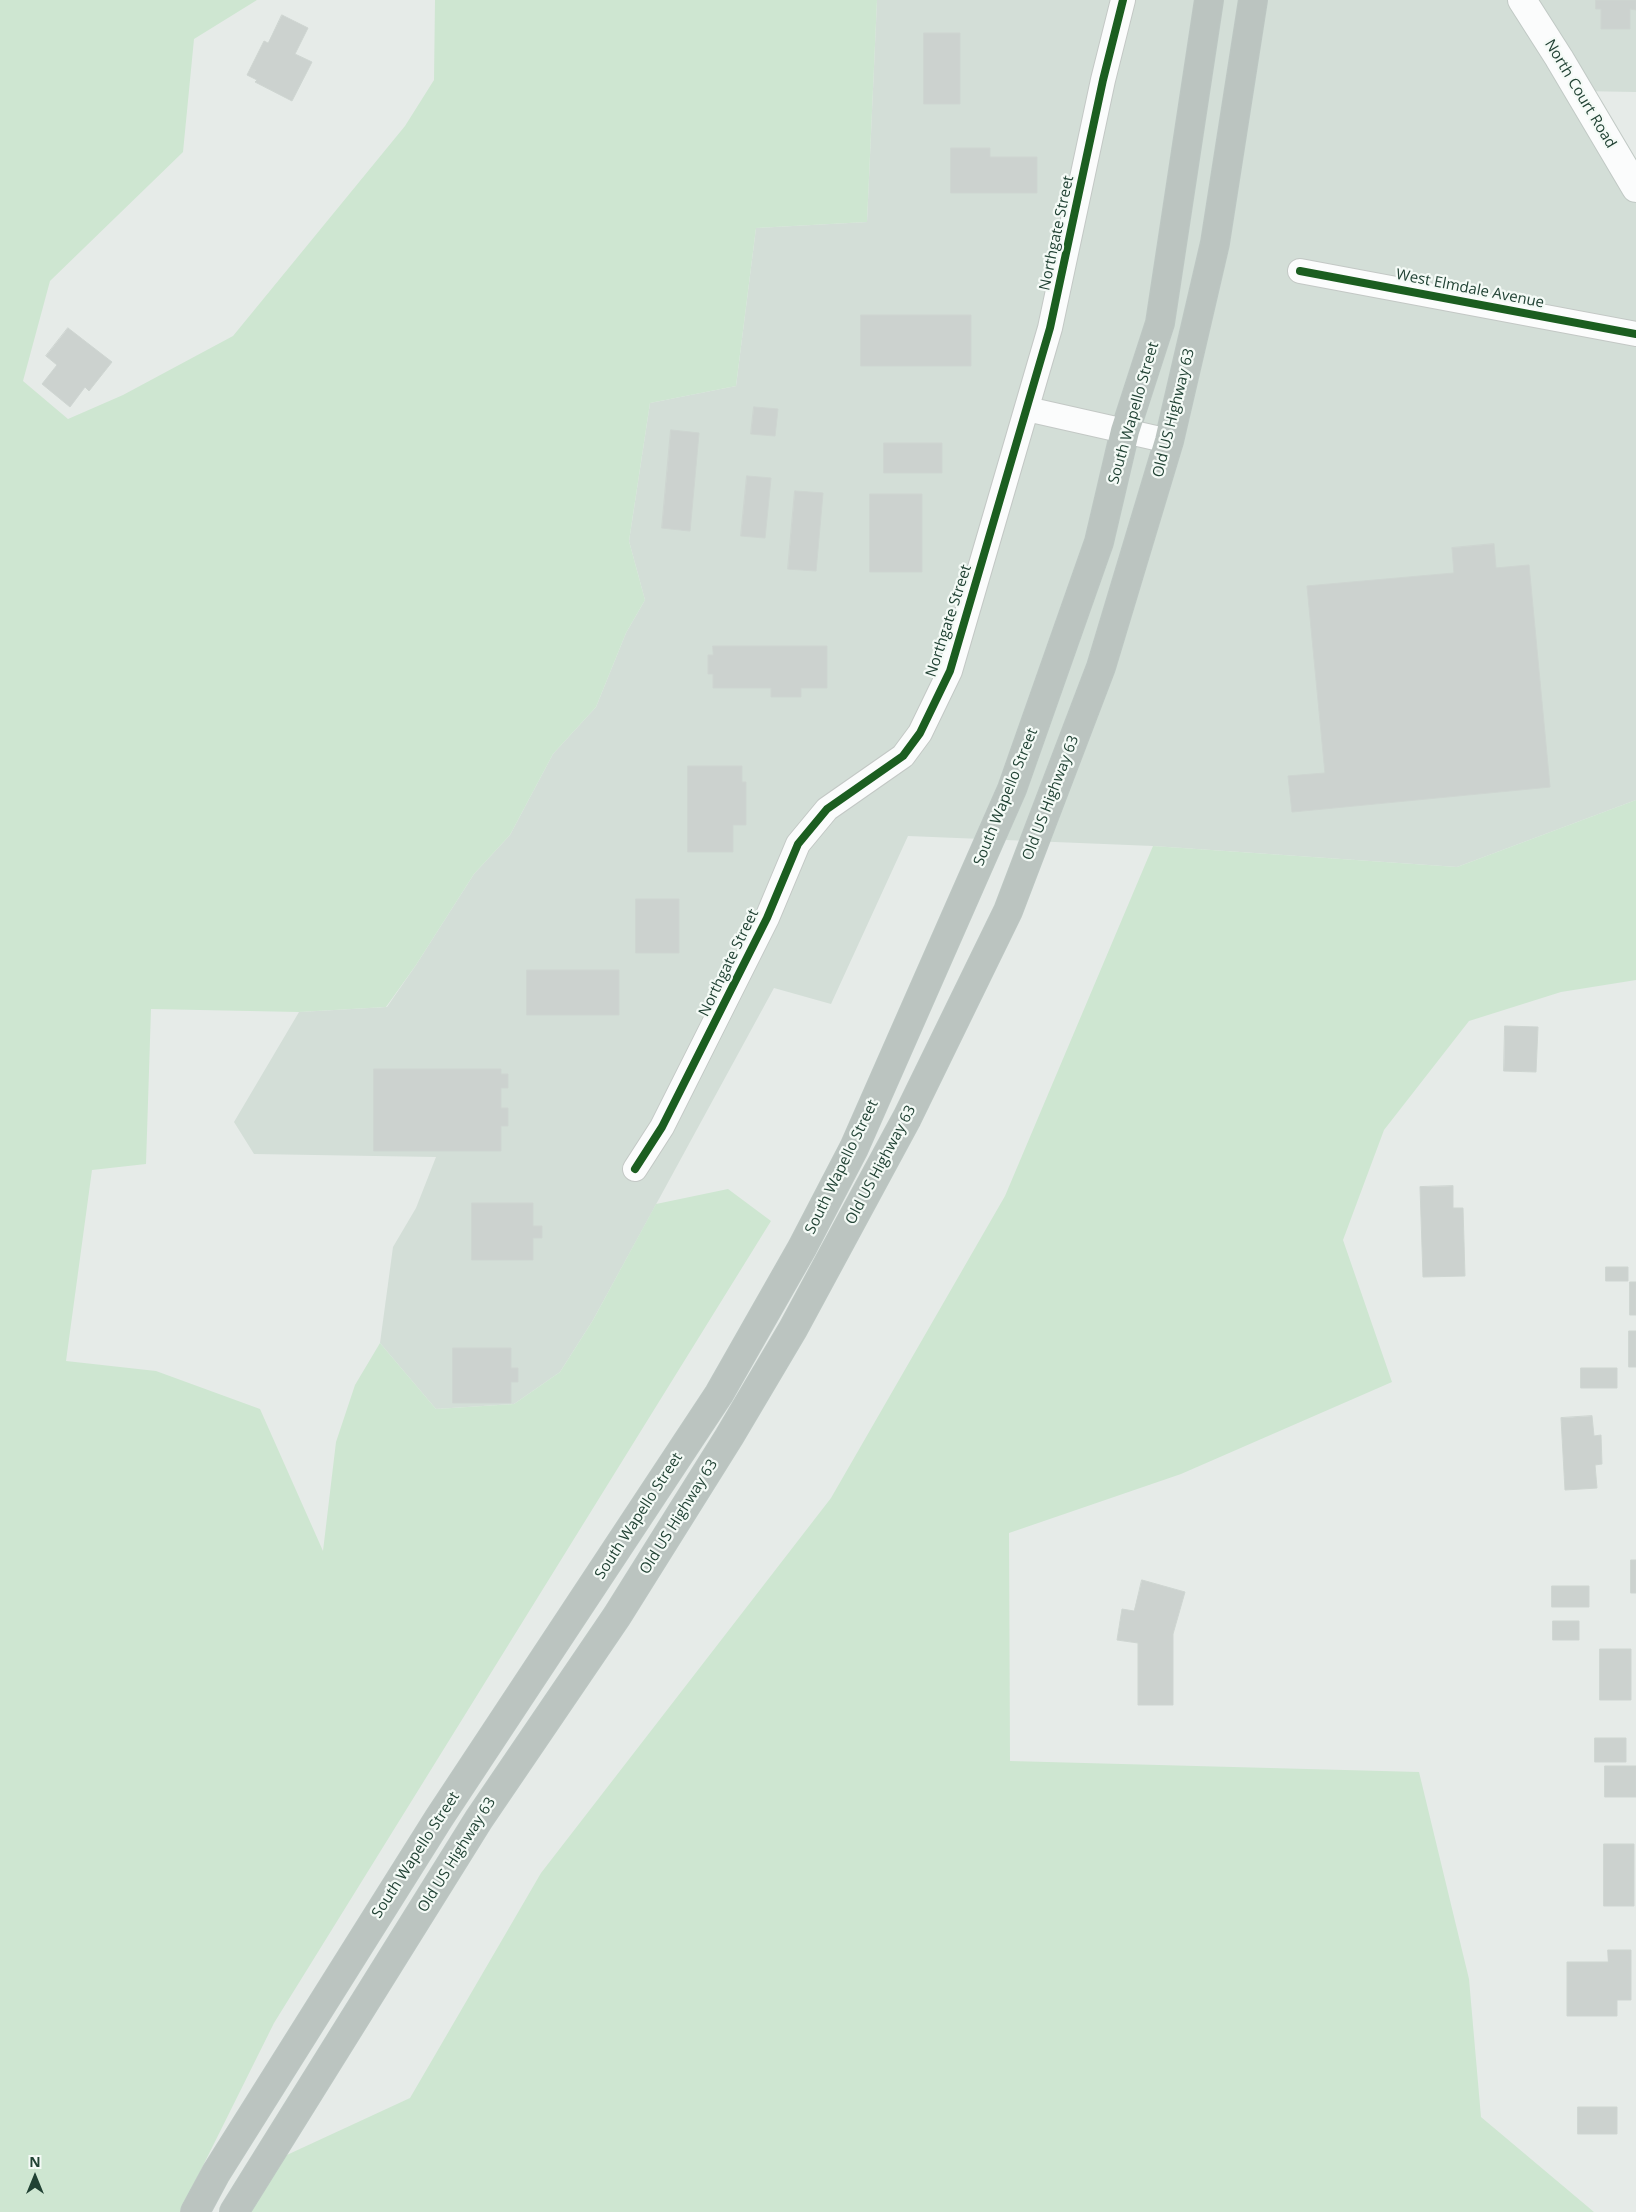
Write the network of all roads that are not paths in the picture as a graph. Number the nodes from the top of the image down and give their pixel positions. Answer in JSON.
{"nodes":[{"id":1,"x":1123,"y":0,"type":"edge"},
{"id":2,"x":1209,"y":0,"type":"edge"},
{"id":3,"x":1252,"y":0,"type":"edge"},
{"id":4,"x":1522,"y":0,"type":"edge"},
{"id":5,"x":1636,"y":188,"type":"edge"},
{"id":6,"x":1300,"y":271,"type":"dead end"},
{"id":7,"x":1636,"y":334,"type":"edge"},
{"id":8,"x":1027,"y":410,"type":"junction"},
{"id":9,"x":1125,"y":431,"type":"junction"},
{"id":10,"x":1169,"y":441,"type":"junction"},
{"id":11,"x":635,"y":1169,"type":"dead end"},
{"id":12,"x":195,"y":2212,"type":"edge"},
{"id":13,"x":234,"y":2212,"type":"edge"}],
"edges":[{"from":1,"to":8,"type":"street","name":"Northgate Street"},
{"from":2,"to":9,"type":"highway","name":"South Wapello Street"},
{"from":3,"to":10,"type":"highway","name":"Old US Highway 63"},
{"from":4,"to":5,"type":"main road","name":"North Court Road"},
{"from":6,"to":7,"type":"street","name":"West Elmdale Avenue"},
{"from":8,"to":9,"type":"street"},
{"from":8,"to":11,"type":"street","name":"Northgate Street"},
{"from":9,"to":10,"type":"street"},
{"from":9,"to":12,"type":"highway","name":"South Wapello Street"},
{"from":10,"to":13,"type":"highway","name":"Old US Highway 63"}]}
